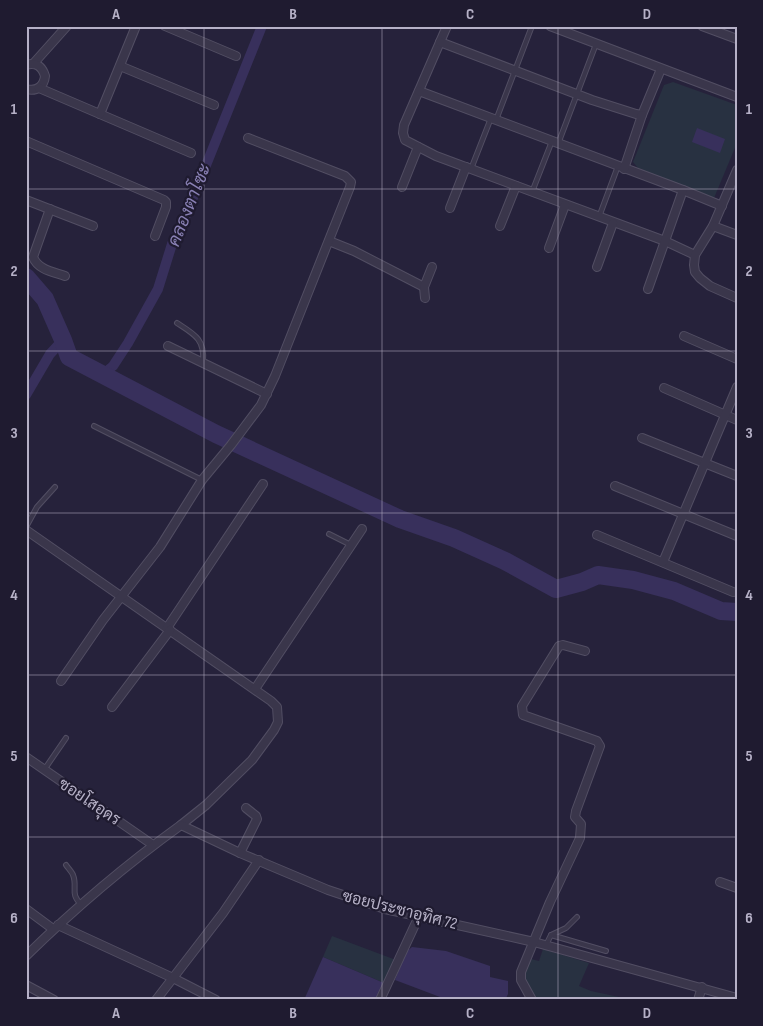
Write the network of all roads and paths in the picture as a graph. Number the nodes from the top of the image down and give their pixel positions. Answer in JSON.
{"nodes":[{"id":1,"x":136,"y":26,"type":"edge"},
{"id":2,"x":165,"y":26,"type":"edge"},
{"id":3,"x":448,"y":26,"type":"edge"},
{"id":4,"x":532,"y":26,"type":"edge"},
{"id":5,"x":550,"y":26,"type":"edge"},
{"id":6,"x":702,"y":26,"type":"edge"},
{"id":7,"x":62,"y":28,"type":"edge"},
{"id":8,"x":737,"y":40,"type":"edge"},
{"id":9,"x":440,"y":42,"type":"junction"},
{"id":10,"x":596,"y":44,"type":"junction"},
{"id":11,"x":236,"y":56,"type":"dead end"},
{"id":12,"x":30,"y":64,"type":"edge"},
{"id":13,"x":120,"y":66,"type":"junction"},
{"id":14,"x":661,"y":69,"type":"junction"},
{"id":15,"x":515,"y":70,"type":"junction"},
{"id":16,"x":39,"y":88,"type":"junction"},
{"id":17,"x":26,"y":89,"type":"edge"},
{"id":18,"x":419,"y":91,"type":"junction"},
{"id":19,"x":576,"y":94,"type":"junction"},
{"id":20,"x":737,"y":97,"type":"edge"},
{"id":21,"x":214,"y":105,"type":"dead end"},
{"id":22,"x":100,"y":114,"type":"junction"},
{"id":23,"x":642,"y":115,"type":"junction"},
{"id":24,"x":493,"y":119,"type":"junction"},
{"id":25,"x":248,"y":138,"type":"dead end"},
{"id":26,"x":26,"y":141,"type":"edge"},
{"id":27,"x":555,"y":142,"type":"junction"},
{"id":28,"x":418,"y":147,"type":"junction"},
{"id":29,"x":191,"y":153,"type":"dead end"},
{"id":30,"x":468,"y":168,"type":"junction"},
{"id":31,"x":621,"y":168,"type":"junction"},
{"id":32,"x":736,"y":175,"type":"edge"},
{"id":33,"x":516,"y":186,"type":"junction"},
{"id":34,"x":402,"y":187,"type":"dead end"},
{"id":35,"x":683,"y":190,"type":"junction"},
{"id":36,"x":532,"y":192,"type":"junction"},
{"id":37,"x":26,"y":200,"type":"edge"},
{"id":38,"x":565,"y":205,"type":"junction"},
{"id":39,"x":722,"y":206,"type":"junction"},
{"id":40,"x":450,"y":208,"type":"dead end"},
{"id":41,"x":50,"y":209,"type":"junction"},
{"id":42,"x":599,"y":217,"type":"junction"},
{"id":43,"x":613,"y":223,"type":"junction"},
{"id":44,"x":93,"y":226,"type":"dead end"},
{"id":45,"x":500,"y":226,"type":"dead end"},
{"id":46,"x":713,"y":226,"type":"junction"},
{"id":47,"x":737,"y":235,"type":"edge"},
{"id":48,"x":155,"y":236,"type":"dead end"},
{"id":49,"x":329,"y":241,"type":"junction"},
{"id":50,"x":665,"y":242,"type":"junction"},
{"id":51,"x":549,"y":248,"type":"dead end"},
{"id":52,"x":695,"y":255,"type":"junction"},
{"id":53,"x":432,"y":267,"type":"dead end"},
{"id":54,"x":597,"y":267,"type":"dead end"},
{"id":55,"x":65,"y":276,"type":"dead end"},
{"id":56,"x":424,"y":287,"type":"junction"},
{"id":57,"x":648,"y":289,"type":"dead end"},
{"id":58,"x":425,"y":298,"type":"dead end"},
{"id":59,"x":737,"y":298,"type":"edge"},
{"id":60,"x":177,"y":323,"type":"dead end"},
{"id":61,"x":684,"y":336,"type":"dead end"},
{"id":62,"x":168,"y":346,"type":"dead end"},
{"id":63,"x":737,"y":359,"type":"edge"},
{"id":64,"x":203,"y":362,"type":"junction"},
{"id":65,"x":737,"y":387,"type":"edge"},
{"id":66,"x":664,"y":388,"type":"dead end"},
{"id":67,"x":267,"y":394,"type":"junction"},
{"id":68,"x":725,"y":415,"type":"junction"},
{"id":69,"x":737,"y":420,"type":"edge"},
{"id":70,"x":94,"y":426,"type":"dead end"},
{"id":71,"x":642,"y":438,"type":"dead end"},
{"id":72,"x":705,"y":463,"type":"junction"},
{"id":73,"x":737,"y":476,"type":"edge"},
{"id":74,"x":202,"y":480,"type":"junction"},
{"id":75,"x":263,"y":484,"type":"dead end"},
{"id":76,"x":615,"y":486,"type":"dead end"},
{"id":77,"x":55,"y":487,"type":"dead end"},
{"id":78,"x":683,"y":514,"type":"junction"},
{"id":79,"x":26,"y":529,"type":"edge"},
{"id":80,"x":362,"y":529,"type":"dead end"},
{"id":81,"x":329,"y":534,"type":"dead end"},
{"id":82,"x":597,"y":535,"type":"dead end"},
{"id":83,"x":737,"y":536,"type":"edge"},
{"id":84,"x":351,"y":545,"type":"junction"},
{"id":85,"x":663,"y":562,"type":"junction"},
{"id":86,"x":733,"y":592,"type":"dead end"},
{"id":87,"x":122,"y":596,"type":"junction"},
{"id":88,"x":168,"y":629,"type":"junction"},
{"id":89,"x":585,"y":651,"type":"dead end"},
{"id":90,"x":62,"y":681,"type":"dead end"},
{"id":91,"x":255,"y":689,"type":"junction"},
{"id":92,"x":112,"y":707,"type":"dead end"},
{"id":93,"x":66,"y":738,"type":"dead end"},
{"id":94,"x":26,"y":757,"type":"edge"},
{"id":95,"x":44,"y":770,"type":"junction"},
{"id":96,"x":246,"y":808,"type":"dead end"},
{"id":97,"x":181,"y":825,"type":"junction"},
{"id":98,"x":153,"y":845,"type":"junction"},
{"id":99,"x":240,"y":853,"type":"junction"},
{"id":100,"x":259,"y":860,"type":"junction"},
{"id":101,"x":66,"y":865,"type":"dead end"},
{"id":102,"x":720,"y":882,"type":"dead end"},
{"id":103,"x":737,"y":888,"type":"edge"},
{"id":104,"x":82,"y":905,"type":"junction"},
{"id":105,"x":26,"y":909,"type":"edge"},
{"id":106,"x":419,"y":916,"type":"junction"},
{"id":107,"x":577,"y":917,"type":"dead end"},
{"id":108,"x":56,"y":927,"type":"junction"},
{"id":109,"x":551,"y":935,"type":"junction"},
{"id":110,"x":534,"y":942,"type":"junction"},
{"id":111,"x":546,"y":945,"type":"junction"},
{"id":112,"x":606,"y":951,"type":"dead end"},
{"id":113,"x":26,"y":956,"type":"edge"},
{"id":114,"x":173,"y":978,"type":"junction"},
{"id":115,"x":26,"y":985,"type":"edge"},
{"id":116,"x":702,"y":987,"type":"junction"},
{"id":117,"x":737,"y":998,"type":"edge"},
{"id":118,"x":54,"y":1000,"type":"edge"},
{"id":119,"x":156,"y":1000,"type":"edge"},
{"id":120,"x":216,"y":1000,"type":"edge"},
{"id":121,"x":380,"y":1000,"type":"edge"},
{"id":122,"x":532,"y":1000,"type":"edge"},
{"id":123,"x":698,"y":1000,"type":"edge"}],
"edges":[{"from":1,"to":13,"type":"street"},
{"from":2,"to":11,"type":"street"},
{"from":3,"to":9,"type":"street"},
{"from":4,"to":15,"type":"lane"},
{"from":5,"to":10,"type":"street"},
{"from":6,"to":8,"type":"street"},
{"from":7,"to":12,"type":"street"},
{"from":9,"to":15,"type":"street"},
{"from":9,"to":18,"type":"street"},
{"from":10,"to":14,"type":"street"},
{"from":10,"to":19,"type":"lane"},
{"from":12,"to":16,"type":"street"},
{"from":13,"to":21,"type":"street"},
{"from":13,"to":22,"type":"street"},
{"from":14,"to":20,"type":"street"},
{"from":14,"to":23,"type":"street"},
{"from":15,"to":19,"type":"street"},
{"from":15,"to":24,"type":"lane"},
{"from":16,"to":17,"type":"street"},
{"from":16,"to":22,"type":"street"},
{"from":18,"to":24,"type":"street"},
{"from":18,"to":28,"type":"street"},
{"from":19,"to":23,"type":"street"},
{"from":19,"to":27,"type":"lane"},
{"from":22,"to":29,"type":"street"},
{"from":23,"to":31,"type":"street"},
{"from":24,"to":27,"type":"street"},
{"from":24,"to":30,"type":"lane"},
{"from":25,"to":49,"type":"street"},
{"from":26,"to":48,"type":"street"},
{"from":27,"to":31,"type":"street"},
{"from":27,"to":36,"type":"lane"},
{"from":28,"to":30,"type":"street"},
{"from":28,"to":34,"type":"street"},
{"from":30,"to":33,"type":"street"},
{"from":30,"to":40,"type":"street"},
{"from":31,"to":35,"type":"street"},
{"from":31,"to":42,"type":"lane"},
{"from":32,"to":39,"type":"street"},
{"from":33,"to":36,"type":"street"},
{"from":33,"to":45,"type":"street"},
{"from":35,"to":39,"type":"street"},
{"from":35,"to":50,"type":"street"},
{"from":36,"to":38,"type":"street"},
{"from":37,"to":41,"type":"street"},
{"from":38,"to":42,"type":"street"},
{"from":38,"to":51,"type":"street"},
{"from":39,"to":46,"type":"street"},
{"from":41,"to":44,"type":"street"},
{"from":41,"to":55,"type":"street"},
{"from":42,"to":43,"type":"street"},
{"from":43,"to":50,"type":"street"},
{"from":43,"to":54,"type":"street"},
{"from":46,"to":47,"type":"street"},
{"from":46,"to":52,"type":"street"},
{"from":49,"to":56,"type":"street"},
{"from":49,"to":67,"type":"street"},
{"from":50,"to":52,"type":"street"},
{"from":50,"to":57,"type":"street"},
{"from":52,"to":59,"type":"street"},
{"from":53,"to":56,"type":"street"},
{"from":56,"to":58,"type":"street"},
{"from":60,"to":64,"type":"lane"},
{"from":61,"to":63,"type":"street"},
{"from":62,"to":64,"type":"street"},
{"from":64,"to":67,"type":"street"},
{"from":65,"to":68,"type":"street"},
{"from":66,"to":68,"type":"street"},
{"from":67,"to":74,"type":"street"},
{"from":68,"to":69,"type":"street"},
{"from":68,"to":72,"type":"street"},
{"from":70,"to":74,"type":"lane"},
{"from":71,"to":72,"type":"street"},
{"from":72,"to":73,"type":"street"},
{"from":72,"to":78,"type":"street"},
{"from":74,"to":87,"type":"street"},
{"from":75,"to":88,"type":"street"},
{"from":76,"to":78,"type":"street"},
{"from":77,"to":79,"type":"lane"},
{"from":78,"to":83,"type":"street"},
{"from":78,"to":85,"type":"street"},
{"from":79,"to":87,"type":"street"},
{"from":80,"to":84,"type":"street"},
{"from":81,"to":84,"type":"lane"},
{"from":82,"to":85,"type":"street"},
{"from":84,"to":91,"type":"street"},
{"from":85,"to":86,"type":"street"},
{"from":87,"to":88,"type":"street"},
{"from":87,"to":90,"type":"street"},
{"from":88,"to":91,"type":"street"},
{"from":88,"to":92,"type":"street"},
{"from":89,"to":110,"type":"street"},
{"from":91,"to":97,"type":"street"},
{"from":93,"to":95,"type":"lane"},
{"from":94,"to":95,"type":"street","name":"ซอยโสอุดร"},
{"from":95,"to":98,"type":"street","name":"ซอยโสอุดร"},
{"from":96,"to":99,"type":"street"},
{"from":97,"to":98,"type":"street"},
{"from":97,"to":99,"type":"street","name":"ซอยประชาอุทิศ 72"},
{"from":98,"to":104,"type":"street"},
{"from":99,"to":100,"type":"street","name":"ซอยประชาอุทิศ 72"},
{"from":100,"to":106,"type":"street","name":"ซอยประชาอุทิศ 72"},
{"from":100,"to":114,"type":"street"},
{"from":101,"to":104,"type":"lane"},
{"from":102,"to":103,"type":"street"},
{"from":104,"to":108,"type":"street"},
{"from":105,"to":108,"type":"street"},
{"from":106,"to":110,"type":"street","name":"ซอยประชาอุทิศ 72"},
{"from":106,"to":121,"type":"street"},
{"from":107,"to":109,"type":"lane"},
{"from":108,"to":113,"type":"street"},
{"from":108,"to":114,"type":"street"},
{"from":109,"to":111,"type":"lane"},
{"from":109,"to":112,"type":"lane"},
{"from":110,"to":111,"type":"street","name":"ซอยประชาอุทิศ 72"},
{"from":110,"to":122,"type":"street"},
{"from":111,"to":116,"type":"street","name":"ซอยประชาอุทิศ 72"},
{"from":114,"to":119,"type":"street"},
{"from":114,"to":120,"type":"street"},
{"from":115,"to":118,"type":"street"},
{"from":116,"to":117,"type":"street","name":"ซอยประชาอุทิศ 72"},
{"from":116,"to":123,"type":"street"}]}
